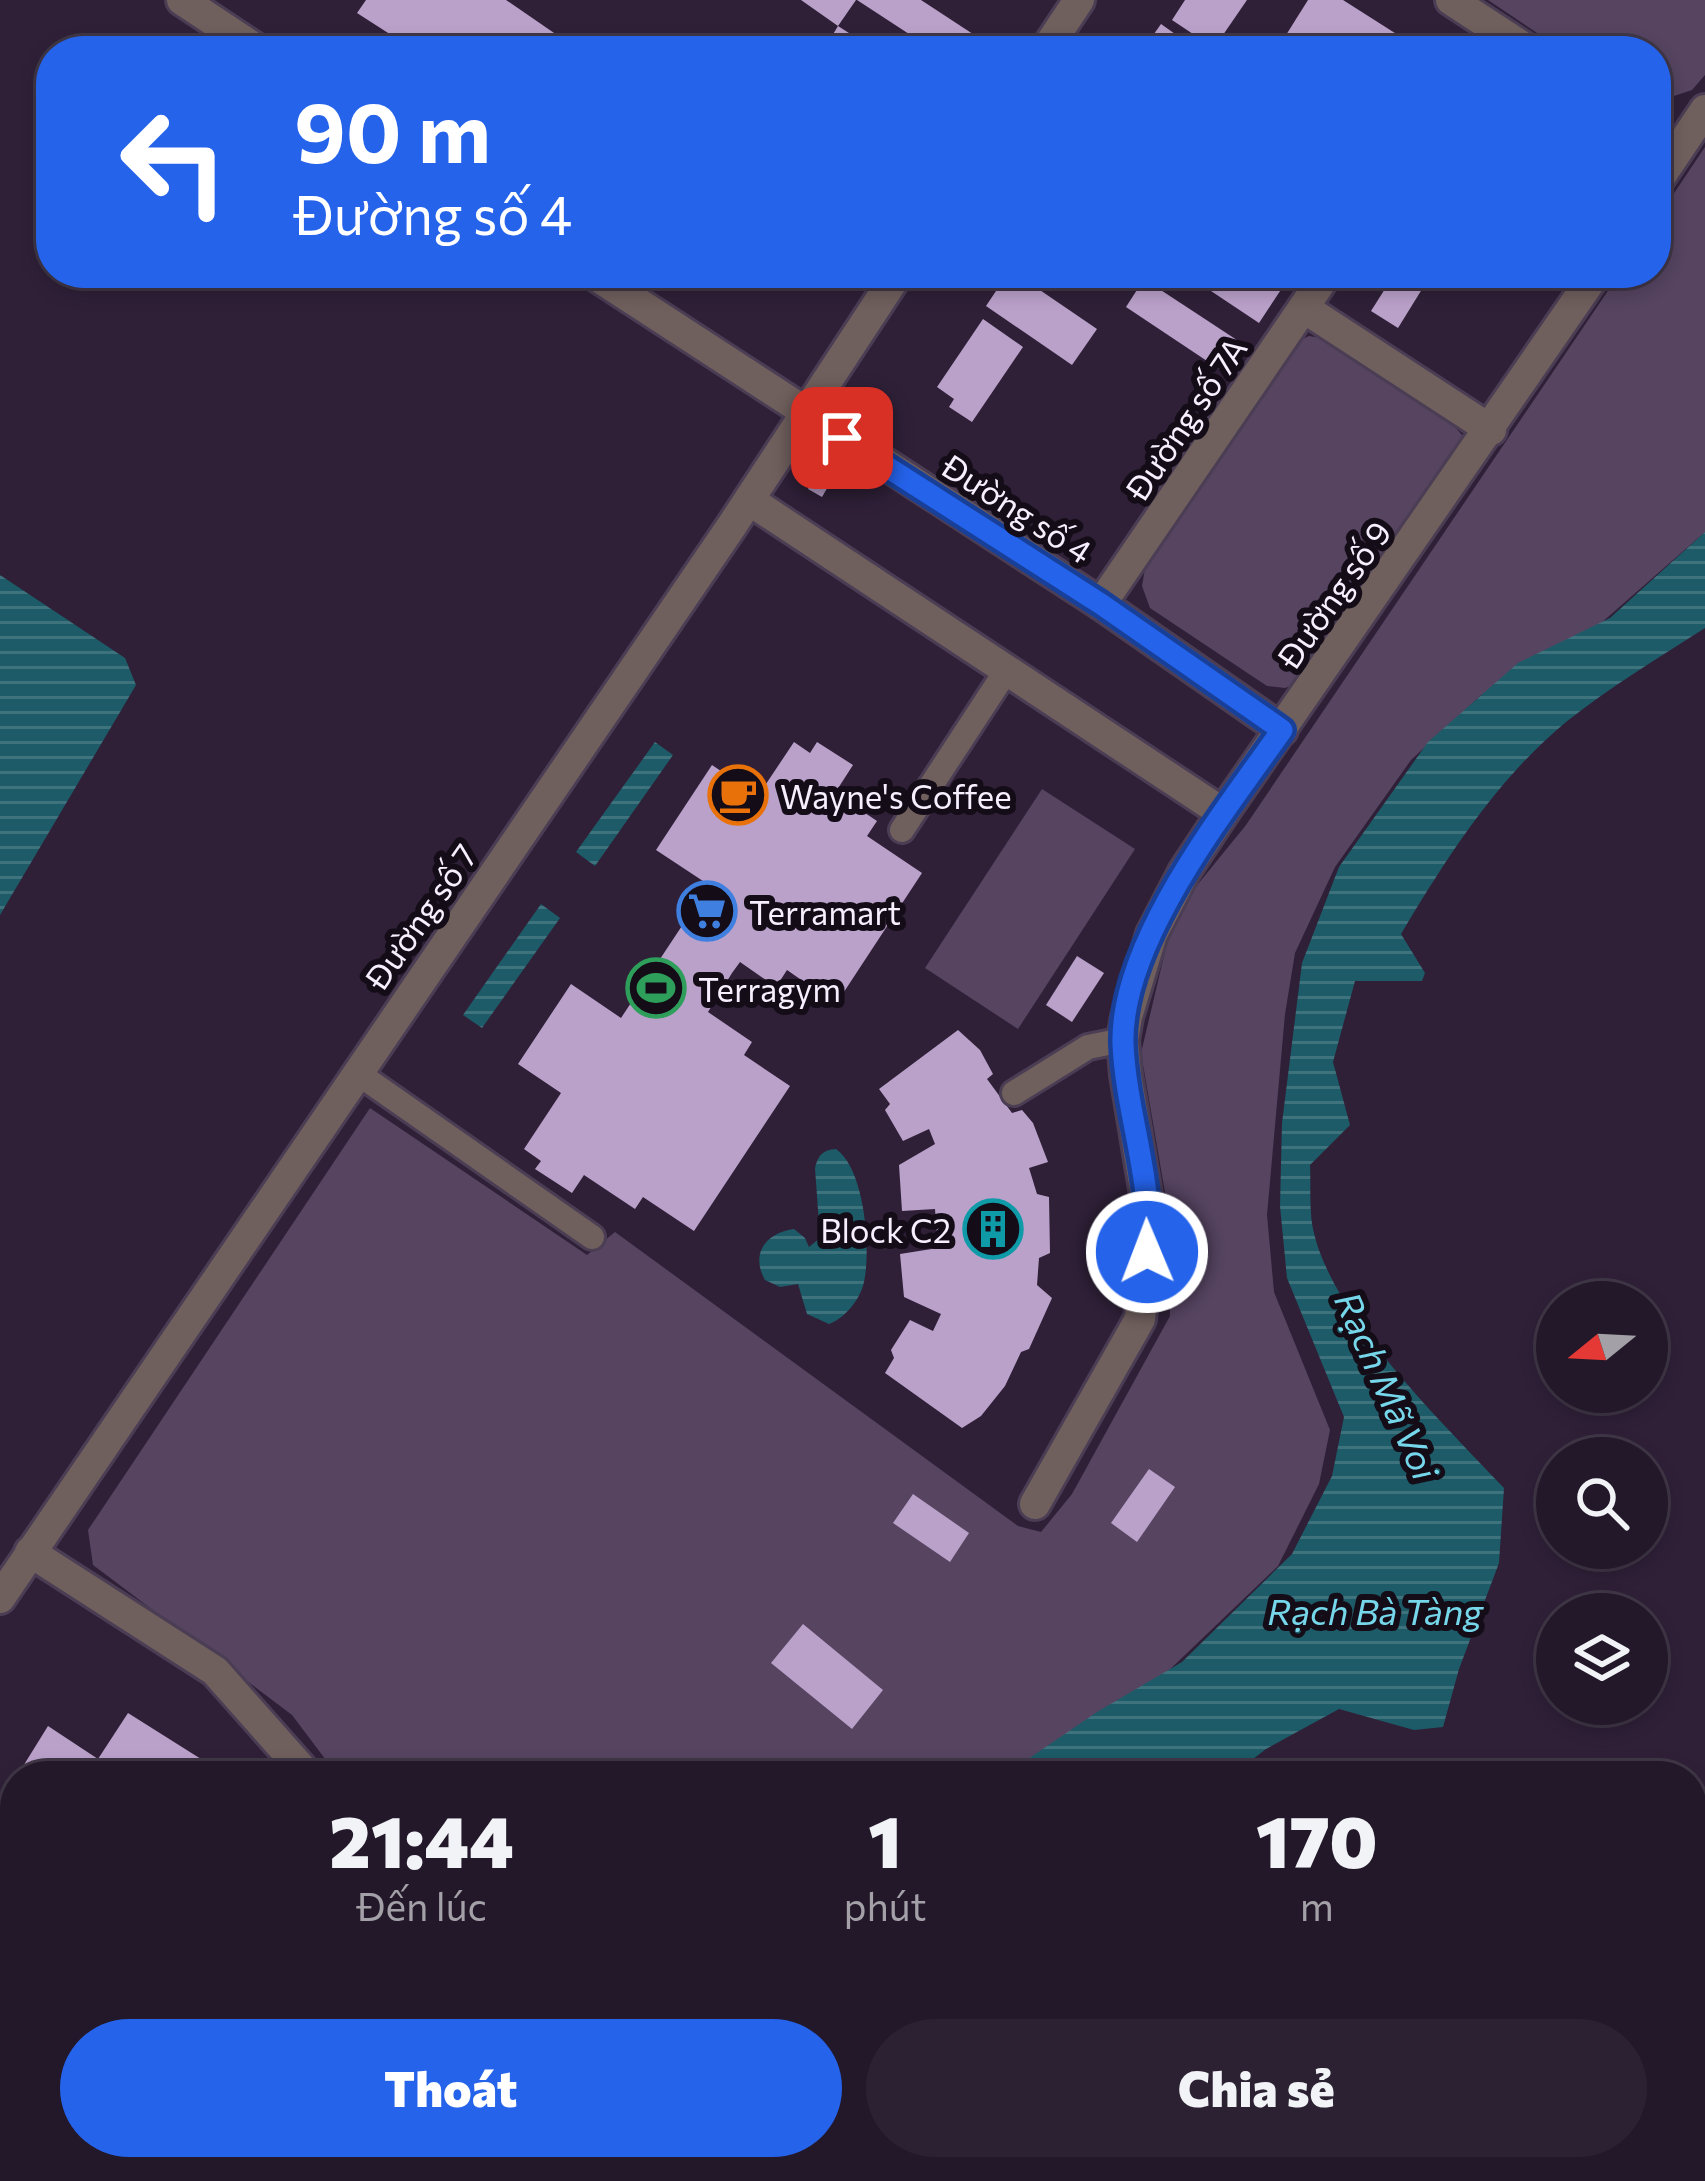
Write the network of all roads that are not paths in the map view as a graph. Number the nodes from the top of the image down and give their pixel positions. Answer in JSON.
{"nodes":[{"id":1,"x":182,"y":0,"type":"edge"},
{"id":2,"x":1079,"y":0,"type":"edge"},
{"id":3,"x":1451,"y":0,"type":"edge"},
{"id":4,"x":236,"y":36,"type":"edge"},
{"id":5,"x":1055,"y":36,"type":"edge"},
{"id":6,"x":1506,"y":36,"type":"edge"},
{"id":7,"x":1705,"y":110,"type":"edge"},
{"id":8,"x":1671,"y":138,"type":"edge"},
{"id":9,"x":615,"y":288,"type":"edge"},
{"id":10,"x":888,"y":288,"type":"edge"},
{"id":11,"x":1317,"y":288,"type":"edge"},
{"id":12,"x":1586,"y":288,"type":"edge"},
{"id":13,"x":1304,"y":308,"type":"junction"},
{"id":14,"x":805,"y":414,"type":"junction"},
{"id":15,"x":1491,"y":430,"type":"junction"},
{"id":16,"x":749,"y":500,"type":"junction"},
{"id":17,"x":1101,"y":604,"type":"junction"},
{"id":18,"x":1008,"y":668,"type":"junction"},
{"id":19,"x":1282,"y":730,"type":"junction"},
{"id":20,"x":1223,"y":813,"type":"junction"},
{"id":21,"x":902,"y":830,"type":"dead end"},
{"id":22,"x":1123,"y":1040,"type":"junction"},
{"id":23,"x":356,"y":1072,"type":"junction"},
{"id":24,"x":1014,"y":1093,"type":"dead end"},
{"id":25,"x":592,"y":1237,"type":"dead end"},
{"id":26,"x":1035,"y":1504,"type":"dead end"},
{"id":27,"x":30,"y":1552,"type":"junction"},
{"id":28,"x":0,"y":1598,"type":"edge"},
{"id":29,"x":295,"y":1761,"type":"edge"}],
"edges":[{"from":1,"to":4,"type":"street"},
{"from":2,"to":5,"type":"street"},
{"from":3,"to":6,"type":"street"},
{"from":7,"to":8,"type":"street"},
{"from":9,"to":14,"type":"street","name":"Đường số 4"},
{"from":10,"to":14,"type":"street","name":"Đường số 7"},
{"from":11,"to":13,"type":"street","name":"Đường số 7A"},
{"from":12,"to":15,"type":"street","name":"Đường số 9"},
{"from":13,"to":15,"type":"street"},
{"from":13,"to":17,"type":"street","name":"Đường số 7A"},
{"from":14,"to":16,"type":"street","name":"Đường số 7"},
{"from":14,"to":17,"type":"street","name":"Đường số 4"},
{"from":15,"to":19,"type":"street","name":"Đường số 9"},
{"from":16,"to":18,"type":"street"},
{"from":16,"to":23,"type":"street","name":"Đường số 7"},
{"from":17,"to":19,"type":"street","name":"Đường số 4"},
{"from":18,"to":20,"type":"street"},
{"from":18,"to":21,"type":"lane"},
{"from":19,"to":20,"type":"street","name":"Đường số 9"},
{"from":20,"to":22,"type":"street","name":"Đường số 9"},
{"from":22,"to":24,"type":"lane"},
{"from":22,"to":26,"type":"street","name":"Đường số 9"},
{"from":23,"to":25,"type":"lane"},
{"from":23,"to":27,"type":"street","name":"Đường số 7"},
{"from":27,"to":28,"type":"street","name":"Đường số 7"},
{"from":27,"to":29,"type":"street"}]}
